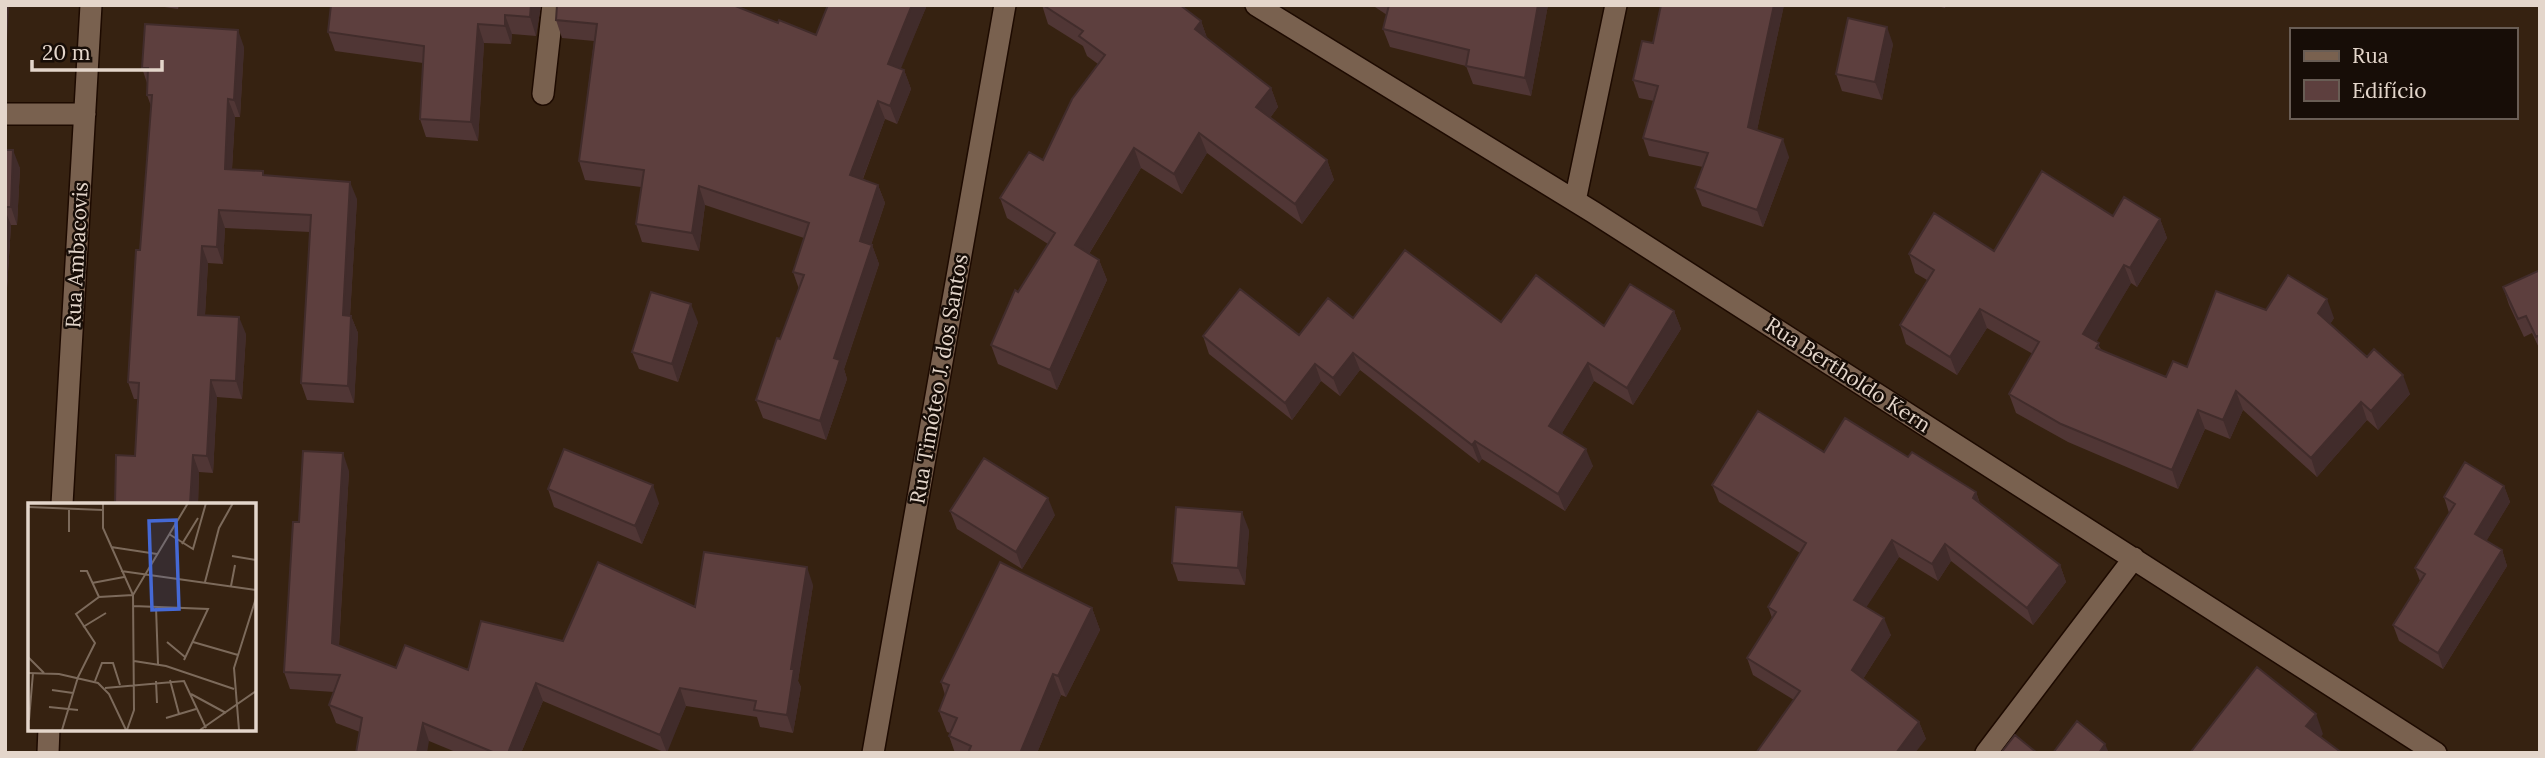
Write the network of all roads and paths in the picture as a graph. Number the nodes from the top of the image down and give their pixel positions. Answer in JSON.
{"nodes":[{"id":1,"x":91,"y":5,"type":"edge"},
{"id":2,"x":553,"y":5,"type":"edge"},
{"id":3,"x":1004,"y":5,"type":"edge"},
{"id":4,"x":1256,"y":5,"type":"edge"},
{"id":5,"x":1616,"y":5,"type":"edge"},
{"id":6,"x":543,"y":94,"type":"dead end"},
{"id":7,"x":5,"y":114,"type":"edge"},
{"id":8,"x":85,"y":114,"type":"junction"},
{"id":9,"x":1575,"y":201,"type":"junction"},
{"id":10,"x":62,"y":503,"type":"edge"},
{"id":11,"x":2134,"y":558,"type":"junction"},
{"id":12,"x":49,"y":730,"type":"edge"},
{"id":13,"x":48,"y":753,"type":"edge"},
{"id":14,"x":873,"y":753,"type":"edge"},
{"id":15,"x":1986,"y":753,"type":"edge"},
{"id":16,"x":2436,"y":753,"type":"edge"}],
"edges":[{"from":1,"to":8,"type":"street","name":"Rua Ambacovis"},
{"from":2,"to":6,"type":"street"},
{"from":3,"to":14,"type":"street","name":"Rua Timóteo J. dos Santos"},
{"from":4,"to":9,"type":"street","name":"Rua Bertholdo Kern"},
{"from":5,"to":9,"type":"street"},
{"from":7,"to":8,"type":"street"},
{"from":8,"to":10,"type":"street","name":"Rua Ambacovis"},
{"from":9,"to":11,"type":"street","name":"Rua Bertholdo Kern"},
{"from":11,"to":15,"type":"street"},
{"from":11,"to":16,"type":"street","name":"Rua Bertholdo Kern"},
{"from":12,"to":13,"type":"street"}]}
